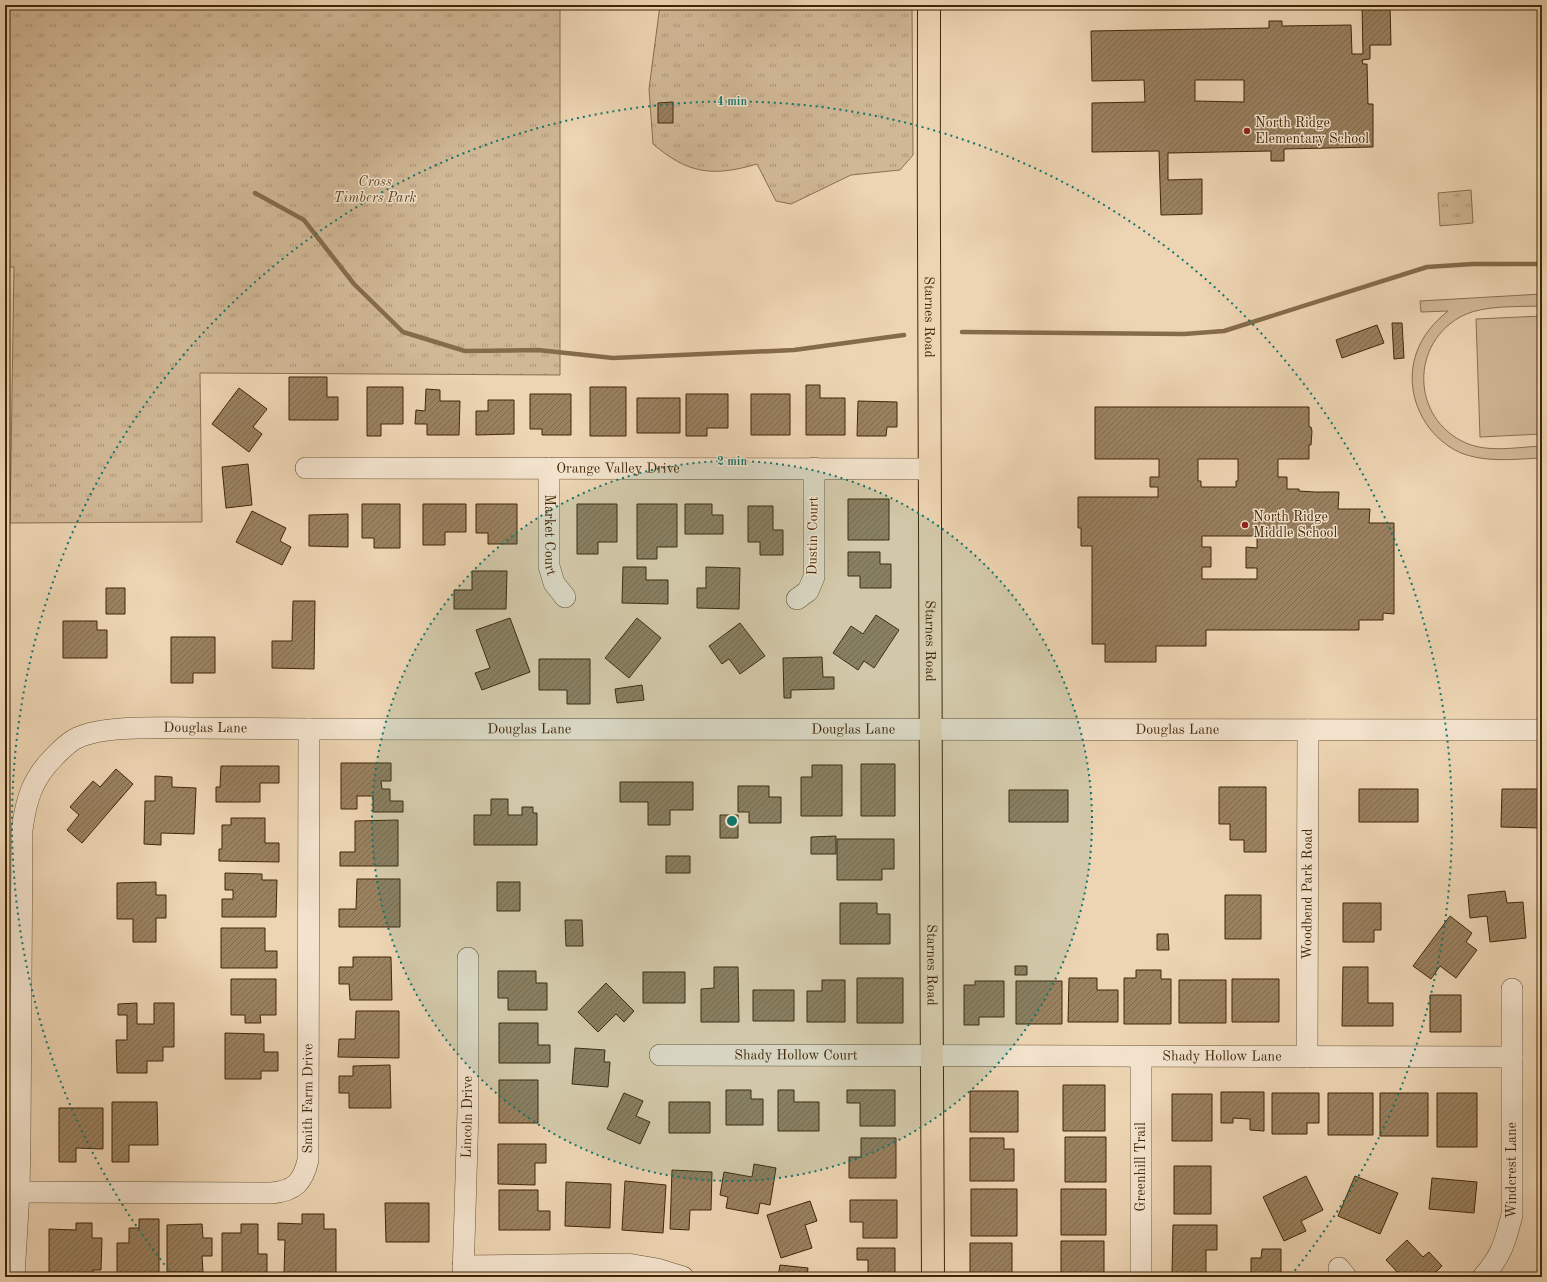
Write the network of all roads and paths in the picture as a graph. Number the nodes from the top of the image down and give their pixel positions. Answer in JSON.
{"nodes":[{"id":1,"x":929,"y":5,"type":"edge"},
{"id":2,"x":306,"y":468,"type":"dead end"},
{"id":3,"x":548,"y":468,"type":"junction"},
{"id":4,"x":814,"y":468,"type":"junction"},
{"id":5,"x":930,"y":469,"type":"junction"},
{"id":6,"x":565,"y":597,"type":"dead end"},
{"id":7,"x":797,"y":599,"type":"dead end"},
{"id":8,"x":309,"y":729,"type":"junction"},
{"id":9,"x":930,"y":730,"type":"junction"},
{"id":10,"x":1308,"y":730,"type":"junction"},
{"id":11,"x":1542,"y":730,"type":"edge"},
{"id":12,"x":468,"y":958,"type":"dead end"},
{"id":13,"x":1512,"y":989,"type":"dead end"},
{"id":14,"x":660,"y":1055,"type":"dead end"},
{"id":15,"x":932,"y":1056,"type":"junction"},
{"id":16,"x":1141,"y":1057,"type":"junction"},
{"id":17,"x":1307,"y":1057,"type":"junction"},
{"id":18,"x":1512,"y":1057,"type":"junction"},
{"id":19,"x":19,"y":1192,"type":"junction"},
{"id":20,"x":463,"y":1271,"type":"edge"},
{"id":21,"x":14,"y":1277,"type":"edge"},
{"id":22,"x":683,"y":1277,"type":"edge"},
{"id":23,"x":933,"y":1277,"type":"edge"},
{"id":24,"x":1141,"y":1277,"type":"edge"},
{"id":25,"x":1483,"y":1277,"type":"edge"}],
"edges":[{"from":1,"to":5,"type":"main road","name":"Starnes Road"},
{"from":2,"to":3,"type":"street","name":"Orange Valley Drive"},
{"from":3,"to":4,"type":"street","name":"Orange Valley Drive"},
{"from":3,"to":6,"type":"street","name":"Market Court"},
{"from":4,"to":5,"type":"street","name":"Orange Valley Drive"},
{"from":4,"to":7,"type":"street","name":"Dustin Court"},
{"from":5,"to":9,"type":"main road","name":"Starnes Road"},
{"from":8,"to":9,"type":"street","name":"Douglas Lane"},
{"from":8,"to":19,"type":"street","name":"Douglas Lane"},
{"from":8,"to":19,"type":"street","name":"Smith Farm Drive"},
{"from":9,"to":10,"type":"street","name":"Douglas Lane"},
{"from":9,"to":15,"type":"main road","name":"Starnes Road"},
{"from":10,"to":11,"type":"street","name":"Douglas Lane"},
{"from":10,"to":17,"type":"street","name":"Woodbend Park Road"},
{"from":12,"to":20,"type":"street","name":"Lincoln Drive"},
{"from":13,"to":18,"type":"street","name":"Windcrest Lane"},
{"from":14,"to":15,"type":"street","name":"Shady Hollow Court"},
{"from":15,"to":16,"type":"street","name":"Shady Hollow Lane"},
{"from":15,"to":23,"type":"main road","name":"Starnes Road"},
{"from":16,"to":17,"type":"street","name":"Shady Hollow Lane"},
{"from":16,"to":24,"type":"street","name":"Greenhill Trail"},
{"from":17,"to":18,"type":"street","name":"Shady Hollow Lane"},
{"from":18,"to":25,"type":"street","name":"Windcrest Lane"},
{"from":19,"to":21,"type":"street","name":"Douglas Lane"},
{"from":20,"to":22,"type":"street"}]}
